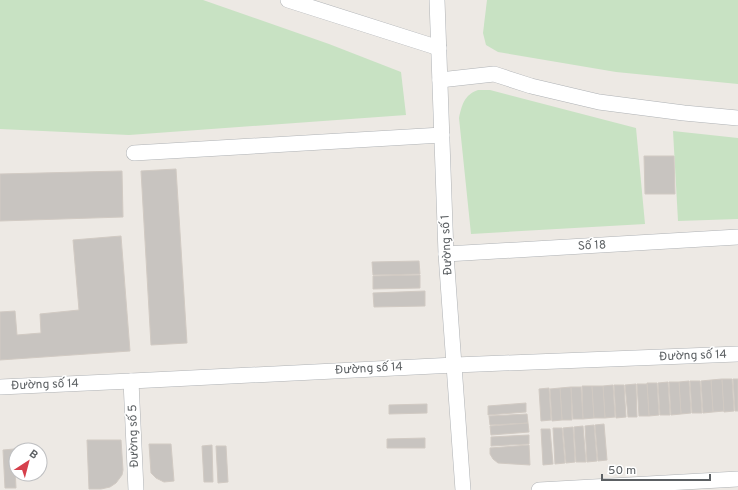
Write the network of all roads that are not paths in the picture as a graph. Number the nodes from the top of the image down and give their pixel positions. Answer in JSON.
{"nodes":[{"id":1,"x":288,"y":0,"type":"edge"},
{"id":2,"x":437,"y":0,"type":"edge"},
{"id":3,"x":439,"y":48,"type":"junction"},
{"id":4,"x":440,"y":80,"type":"junction"},
{"id":5,"x":738,"y":118,"type":"edge"},
{"id":6,"x":442,"y":135,"type":"junction"},
{"id":7,"x":134,"y":153,"type":"dead end"},
{"id":8,"x":738,"y":237,"type":"edge"},
{"id":9,"x":446,"y":254,"type":"junction"},
{"id":10,"x":738,"y":354,"type":"edge"},
{"id":11,"x":455,"y":365,"type":"junction"},
{"id":12,"x":131,"y":381,"type":"junction"},
{"id":13,"x":0,"y":387,"type":"edge"},
{"id":14,"x":738,"y":479,"type":"edge"},
{"id":15,"x":136,"y":490,"type":"edge"},
{"id":16,"x":463,"y":490,"type":"edge"},
{"id":17,"x":538,"y":490,"type":"edge"}],
"edges":[{"from":1,"to":3,"type":"street"},
{"from":2,"to":3,"type":"street","name":"Đường số 1"},
{"from":3,"to":4,"type":"street","name":"Đường số 1"},
{"from":4,"to":5,"type":"street"},
{"from":4,"to":6,"type":"street","name":"Đường số 1"},
{"from":6,"to":7,"type":"street"},
{"from":6,"to":9,"type":"street","name":"Đường số 1"},
{"from":8,"to":9,"type":"street","name":"Số 18"},
{"from":9,"to":11,"type":"street","name":"Đường số 1"},
{"from":10,"to":11,"type":"street","name":"Đường số 14"},
{"from":11,"to":12,"type":"street","name":"Đường số 14"},
{"from":11,"to":16,"type":"street","name":"Đường số 1"},
{"from":12,"to":13,"type":"street","name":"Đường số 14"},
{"from":12,"to":15,"type":"street","name":"Đường số 5"},
{"from":14,"to":17,"type":"street"}]}
